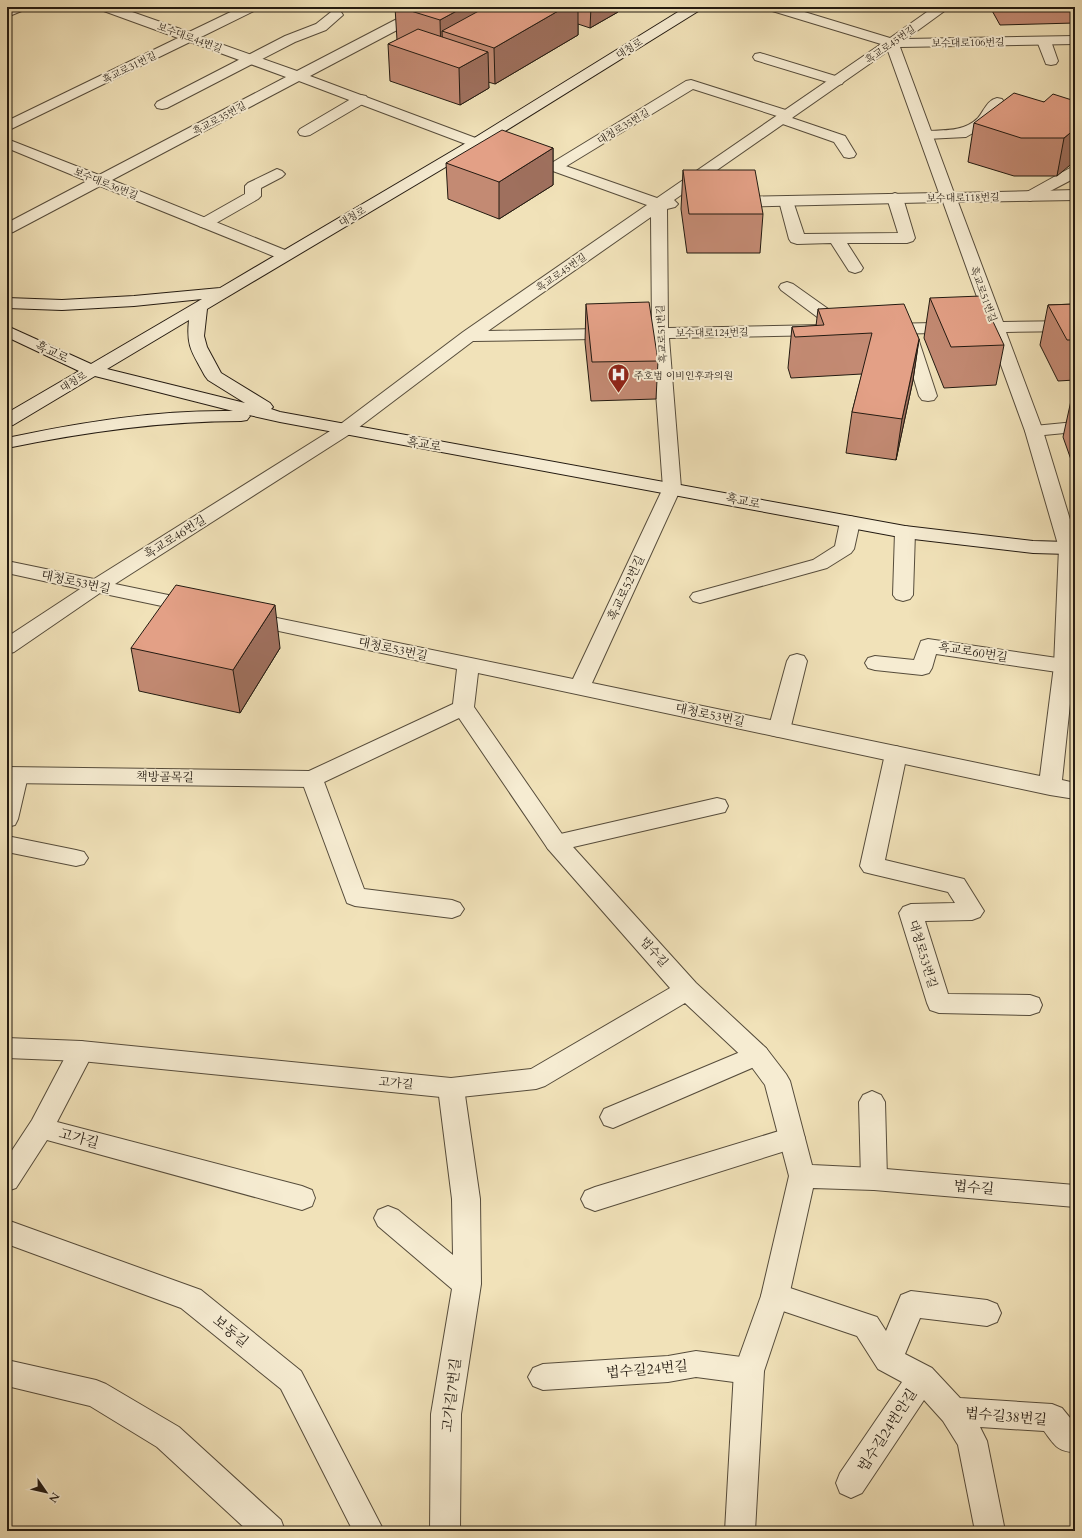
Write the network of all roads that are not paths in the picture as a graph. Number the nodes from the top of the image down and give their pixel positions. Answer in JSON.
{"nodes":[{"id":1,"x":20,"y":7,"type":"edge"},
{"id":2,"x":106,"y":7,"type":"edge"},
{"id":3,"x":250,"y":7,"type":"edge"},
{"id":4,"x":430,"y":7,"type":"edge"},
{"id":5,"x":695,"y":7,"type":"edge"},
{"id":6,"x":774,"y":7,"type":"edge"},
{"id":7,"x":943,"y":7,"type":"edge"},
{"id":8,"x":7,"y":13,"type":"edge"},
{"id":9,"x":336,"y":14,"type":"dead end"},
{"id":10,"x":190,"y":37,"type":"junction"},
{"id":11,"x":1075,"y":40,"type":"edge"},
{"id":12,"x":1044,"y":41,"type":"junction"},
{"id":13,"x":892,"y":43,"type":"junction"},
{"id":14,"x":760,"y":57,"type":"dead end"},
{"id":15,"x":251,"y":59,"type":"junction"},
{"id":16,"x":1052,"y":61,"type":"dead end"},
{"id":17,"x":298,"y":76,"type":"junction"},
{"id":18,"x":837,"y":81,"type":"junction"},
{"id":19,"x":361,"y":99,"type":"junction"},
{"id":20,"x":996,"y":102,"type":"dead end"},
{"id":21,"x":162,"y":105,"type":"dead end"},
{"id":22,"x":784,"y":117,"type":"junction"},
{"id":23,"x":7,"y":127,"type":"edge"},
{"id":24,"x":306,"y":132,"type":"dead end"},
{"id":25,"x":926,"y":135,"type":"junction"},
{"id":26,"x":7,"y":143,"type":"edge"},
{"id":27,"x":476,"y":143,"type":"junction"},
{"id":28,"x":849,"y":154,"type":"dead end"},
{"id":29,"x":555,"y":167,"type":"junction"},
{"id":30,"x":1075,"y":171,"type":"edge"},
{"id":31,"x":277,"y":174,"type":"dead end"},
{"id":32,"x":100,"y":180,"type":"junction"},
{"id":33,"x":1075,"y":195,"type":"edge"},
{"id":34,"x":1030,"y":196,"type":"junction"},
{"id":35,"x":895,"y":198,"type":"junction"},
{"id":36,"x":950,"y":198,"type":"junction"},
{"id":37,"x":787,"y":201,"type":"junction"},
{"id":38,"x":719,"y":202,"type":"edge"},
{"id":39,"x":689,"y":203,"type":"edge"},
{"id":40,"x":658,"y":204,"type":"junction"},
{"id":41,"x":205,"y":223,"type":"junction"},
{"id":42,"x":7,"y":229,"type":"edge"},
{"id":43,"x":836,"y":239,"type":"junction"},
{"id":44,"x":284,"y":255,"type":"junction"},
{"id":45,"x":854,"y":268,"type":"dead end"},
{"id":46,"x":787,"y":287,"type":"dead end"},
{"id":47,"x":224,"y":292,"type":"junction"},
{"id":48,"x":7,"y":303,"type":"edge"},
{"id":49,"x":198,"y":307,"type":"junction"},
{"id":50,"x":1075,"y":326,"type":"edge"},
{"id":51,"x":996,"y":327,"type":"junction"},
{"id":52,"x":907,"y":328,"type":"junction"},
{"id":53,"x":857,"y":330,"type":"junction"},
{"id":54,"x":7,"y":331,"type":"edge"},
{"id":55,"x":660,"y":333,"type":"junction"},
{"id":56,"x":469,"y":336,"type":"junction"},
{"id":57,"x":90,"y":370,"type":"junction"},
{"id":58,"x":928,"y":396,"type":"dead end"},
{"id":59,"x":280,"y":417,"type":"junction"},
{"id":60,"x":7,"y":421,"type":"edge"},
{"id":61,"x":1075,"y":427,"type":"edge"},
{"id":62,"x":344,"y":430,"type":"junction"},
{"id":63,"x":1034,"y":431,"type":"junction"},
{"id":64,"x":7,"y":443,"type":"edge"},
{"id":65,"x":672,"y":488,"type":"junction"},
{"id":66,"x":850,"y":522,"type":"junction"},
{"id":67,"x":905,"y":532,"type":"junction"},
{"id":68,"x":1073,"y":548,"type":"edge"},
{"id":69,"x":7,"y":567,"type":"edge"},
{"id":70,"x":97,"y":586,"type":"junction"},
{"id":71,"x":903,"y":595,"type":"dead end"},
{"id":72,"x":700,"y":597,"type":"dead end"},
{"id":73,"x":7,"y":647,"type":"edge"},
{"id":74,"x":797,"y":660,"type":"dead end"},
{"id":75,"x":875,"y":663,"type":"dead end"},
{"id":76,"x":468,"y":665,"type":"junction"},
{"id":77,"x":1064,"y":666,"type":"junction"},
{"id":78,"x":580,"y":688,"type":"junction"},
{"id":79,"x":462,"y":708,"type":"junction"},
{"id":80,"x":779,"y":730,"type":"junction"},
{"id":81,"x":896,"y":754,"type":"junction"},
{"id":82,"x":12,"y":776,"type":"edge"},
{"id":83,"x":312,"y":779,"type":"junction"},
{"id":84,"x":1050,"y":787,"type":"junction"},
{"id":85,"x":1075,"y":791,"type":"edge"},
{"id":86,"x":717,"y":806,"type":"dead end"},
{"id":87,"x":7,"y":819,"type":"edge"},
{"id":88,"x":556,"y":843,"type":"junction"},
{"id":89,"x":7,"y":844,"type":"edge"},
{"id":90,"x":76,"y":858,"type":"dead end"},
{"id":91,"x":452,"y":909,"type":"dead end"},
{"id":92,"x":687,"y":990,"type":"junction"},
{"id":93,"x":1030,"y":1005,"type":"dead end"},
{"id":94,"x":7,"y":1048,"type":"edge"},
{"id":95,"x":81,"y":1051,"type":"junction"},
{"id":96,"x":757,"y":1055,"type":"junction"},
{"id":97,"x":451,"y":1088,"type":"junction"},
{"id":98,"x":872,"y":1102,"type":"dead end"},
{"id":99,"x":613,"y":1117,"type":"dead end"},
{"id":100,"x":42,"y":1128,"type":"junction"},
{"id":101,"x":792,"y":1138,"type":"junction"},
{"id":102,"x":802,"y":1176,"type":"junction"},
{"id":103,"x":874,"y":1179,"type":"junction"},
{"id":104,"x":7,"y":1180,"type":"edge"},
{"id":105,"x":1075,"y":1196,"type":"edge"},
{"id":106,"x":302,"y":1198,"type":"dead end"},
{"id":107,"x":595,"y":1199,"type":"dead end"},
{"id":108,"x":388,"y":1218,"type":"dead end"},
{"id":109,"x":7,"y":1232,"type":"edge"},
{"id":110,"x":468,"y":1284,"type":"junction"},
{"id":111,"x":775,"y":1296,"type":"junction"},
{"id":112,"x":987,"y":1313,"type":"dead end"},
{"id":113,"x":888,"y":1360,"type":"junction"},
{"id":114,"x":750,"y":1371,"type":"junction"},
{"id":115,"x":7,"y":1373,"type":"edge"},
{"id":116,"x":543,"y":1377,"type":"dead end"},
{"id":117,"x":922,"y":1377,"type":"junction"},
{"id":118,"x":953,"y":1411,"type":"junction"},
{"id":119,"x":1075,"y":1438,"type":"edge"},
{"id":120,"x":851,"y":1483,"type":"dead end"},
{"id":121,"x":270,"y":1531,"type":"edge"},
{"id":122,"x":369,"y":1531,"type":"edge"},
{"id":123,"x":445,"y":1531,"type":"edge"},
{"id":124,"x":740,"y":1531,"type":"edge"},
{"id":125,"x":990,"y":1531,"type":"edge"}],
"edges":[{"from":1,"to":8,"type":"street"},
{"from":2,"to":10,"type":"street","name":"보수대로44번길"},
{"from":3,"to":10,"type":"street","name":"흑교로31번길"},
{"from":4,"to":17,"type":"street","name":"흑교로35번길"},
{"from":5,"to":27,"type":"street","name":"대청로"},
{"from":6,"to":13,"type":"street","name":"보수대로106번길"},
{"from":7,"to":13,"type":"street","name":"흑교로45번길"},
{"from":9,"to":15,"type":"street"},
{"from":10,"to":15,"type":"street","name":"보수대로44번길"},
{"from":10,"to":23,"type":"street","name":"흑교로31번길"},
{"from":11,"to":12,"type":"street","name":"보수대로106번길"},
{"from":12,"to":13,"type":"street","name":"보수대로106번길"},
{"from":12,"to":16,"type":"street"},
{"from":13,"to":18,"type":"street","name":"흑교로45번길"},
{"from":13,"to":25,"type":"street","name":"흑교로51번길"},
{"from":14,"to":18,"type":"street"},
{"from":15,"to":17,"type":"street","name":"보수대로44번길"},
{"from":15,"to":21,"type":"street"},
{"from":17,"to":19,"type":"street","name":"보수대로44번길"},
{"from":17,"to":32,"type":"street","name":"흑교로35번길"},
{"from":18,"to":22,"type":"street","name":"흑교로45번길"},
{"from":19,"to":24,"type":"street"},
{"from":19,"to":27,"type":"street","name":"보수대로44번길"},
{"from":20,"to":25,"type":"street"},
{"from":22,"to":28,"type":"street"},
{"from":22,"to":29,"type":"street","name":"대청로35번길"},
{"from":22,"to":40,"type":"street","name":"흑교로45번길"},
{"from":25,"to":36,"type":"street","name":"흑교로51번길"},
{"from":26,"to":32,"type":"street","name":"보수대로36번길"},
{"from":27,"to":29,"type":"street"},
{"from":27,"to":44,"type":"street","name":"대청로"},
{"from":29,"to":40,"type":"street"},
{"from":30,"to":34,"type":"street","name":"보수대로118번길"},
{"from":31,"to":41,"type":"street"},
{"from":32,"to":41,"type":"street","name":"보수대로36번길"},
{"from":32,"to":42,"type":"street","name":"흑교로35번길"},
{"from":33,"to":34,"type":"street","name":"보수대로118번길"},
{"from":34,"to":36,"type":"street","name":"보수대로118번길"},
{"from":35,"to":36,"type":"street","name":"보수대로118번길"},
{"from":35,"to":37,"type":"street","name":"보수대로118번길"},
{"from":35,"to":43,"type":"street"},
{"from":36,"to":51,"type":"street","name":"흑교로51번길"},
{"from":37,"to":38,"type":"street","name":"보수대로118번길"},
{"from":37,"to":43,"type":"street"},
{"from":39,"to":40,"type":"street"},
{"from":40,"to":55,"type":"street","name":"흑교로51번길"},
{"from":40,"to":56,"type":"street","name":"흑교로45번길"},
{"from":41,"to":44,"type":"street","name":"보수대로36번길"},
{"from":43,"to":45,"type":"street"},
{"from":44,"to":47,"type":"street","name":"대청로"},
{"from":46,"to":53,"type":"street"},
{"from":47,"to":48,"type":"street"},
{"from":47,"to":49,"type":"street","name":"대청로"},
{"from":49,"to":57,"type":"street","name":"대청로"},
{"from":49,"to":59,"type":"street"},
{"from":50,"to":51,"type":"street","name":"보수대로124번길"},
{"from":51,"to":52,"type":"street","name":"보수대로124번길"},
{"from":51,"to":63,"type":"street","name":"흑교로51번길"},
{"from":52,"to":53,"type":"street","name":"보수대로124번길"},
{"from":52,"to":58,"type":"street"},
{"from":53,"to":55,"type":"street","name":"보수대로124번길"},
{"from":54,"to":57,"type":"street","name":"흑교로"},
{"from":55,"to":56,"type":"street","name":"보수대로124번길"},
{"from":55,"to":65,"type":"street","name":"흑교로51번길"},
{"from":56,"to":62,"type":"street","name":"흑교로45번길"},
{"from":57,"to":59,"type":"street","name":"흑교로"},
{"from":57,"to":60,"type":"street","name":"대청로"},
{"from":59,"to":62,"type":"street","name":"흑교로"},
{"from":59,"to":64,"type":"street"},
{"from":61,"to":63,"type":"street"},
{"from":62,"to":65,"type":"street","name":"흑교로"},
{"from":62,"to":70,"type":"street","name":"흑교로46번길"},
{"from":63,"to":68,"type":"street","name":"흑교로51번길"},
{"from":65,"to":66,"type":"street","name":"흑교로"},
{"from":65,"to":78,"type":"street","name":"흑교로52번길"},
{"from":66,"to":67,"type":"street","name":"흑교로"},
{"from":66,"to":72,"type":"street"},
{"from":67,"to":68,"type":"street","name":"흑교로"},
{"from":67,"to":71,"type":"street"},
{"from":68,"to":77,"type":"street"},
{"from":69,"to":70,"type":"street","name":"대청로53번길"},
{"from":70,"to":73,"type":"street","name":"흑교로46번길"},
{"from":70,"to":76,"type":"street","name":"대청로53번길"},
{"from":74,"to":80,"type":"street"},
{"from":75,"to":77,"type":"street","name":"흑교로60번길"},
{"from":76,"to":78,"type":"street","name":"대청로53번길"},
{"from":76,"to":79,"type":"street"},
{"from":77,"to":84,"type":"street"},
{"from":78,"to":80,"type":"street","name":"대청로53번길"},
{"from":79,"to":83,"type":"street","name":"책방골목길"},
{"from":79,"to":88,"type":"street","name":"법수길"},
{"from":80,"to":81,"type":"street","name":"대청로53번길"},
{"from":81,"to":84,"type":"street","name":"대청로53번길"},
{"from":81,"to":93,"type":"street","name":"대청로53번길"},
{"from":82,"to":83,"type":"street","name":"책방골목길"},
{"from":82,"to":87,"type":"street","name":"책방골목길"},
{"from":83,"to":91,"type":"street"},
{"from":84,"to":85,"type":"street","name":"대청로53번길"},
{"from":86,"to":88,"type":"street"},
{"from":88,"to":92,"type":"street","name":"법수길"},
{"from":89,"to":90,"type":"street"},
{"from":92,"to":96,"type":"street","name":"법수길"},
{"from":92,"to":97,"type":"street","name":"고가길"},
{"from":94,"to":95,"type":"street","name":"고가길"},
{"from":95,"to":97,"type":"street","name":"고가길"},
{"from":95,"to":100,"type":"street","name":"고가길"},
{"from":96,"to":99,"type":"street"},
{"from":96,"to":101,"type":"street","name":"법수길"},
{"from":97,"to":110,"type":"street","name":"고가길7번길"},
{"from":98,"to":103,"type":"street"},
{"from":100,"to":104,"type":"street","name":"고가길"},
{"from":100,"to":106,"type":"street","name":"고가길"},
{"from":101,"to":102,"type":"street","name":"법수길"},
{"from":101,"to":107,"type":"street"},
{"from":102,"to":103,"type":"street","name":"법수길"},
{"from":102,"to":111,"type":"street"},
{"from":103,"to":105,"type":"street","name":"법수길"},
{"from":108,"to":110,"type":"street"},
{"from":109,"to":122,"type":"street","name":"보동길"},
{"from":110,"to":123,"type":"street","name":"고가길7번길"},
{"from":111,"to":113,"type":"street"},
{"from":111,"to":114,"type":"street"},
{"from":112,"to":113,"type":"street"},
{"from":113,"to":117,"type":"street","name":"법수길24번안길"},
{"from":114,"to":116,"type":"street","name":"법수길24번길"},
{"from":114,"to":124,"type":"street"},
{"from":115,"to":121,"type":"street"},
{"from":117,"to":118,"type":"street","name":"법수길24번안길"},
{"from":117,"to":120,"type":"street","name":"법수길24번안길"},
{"from":118,"to":119,"type":"street","name":"법수길38번길"},
{"from":118,"to":125,"type":"street","name":"법수길24번안길"}]}
